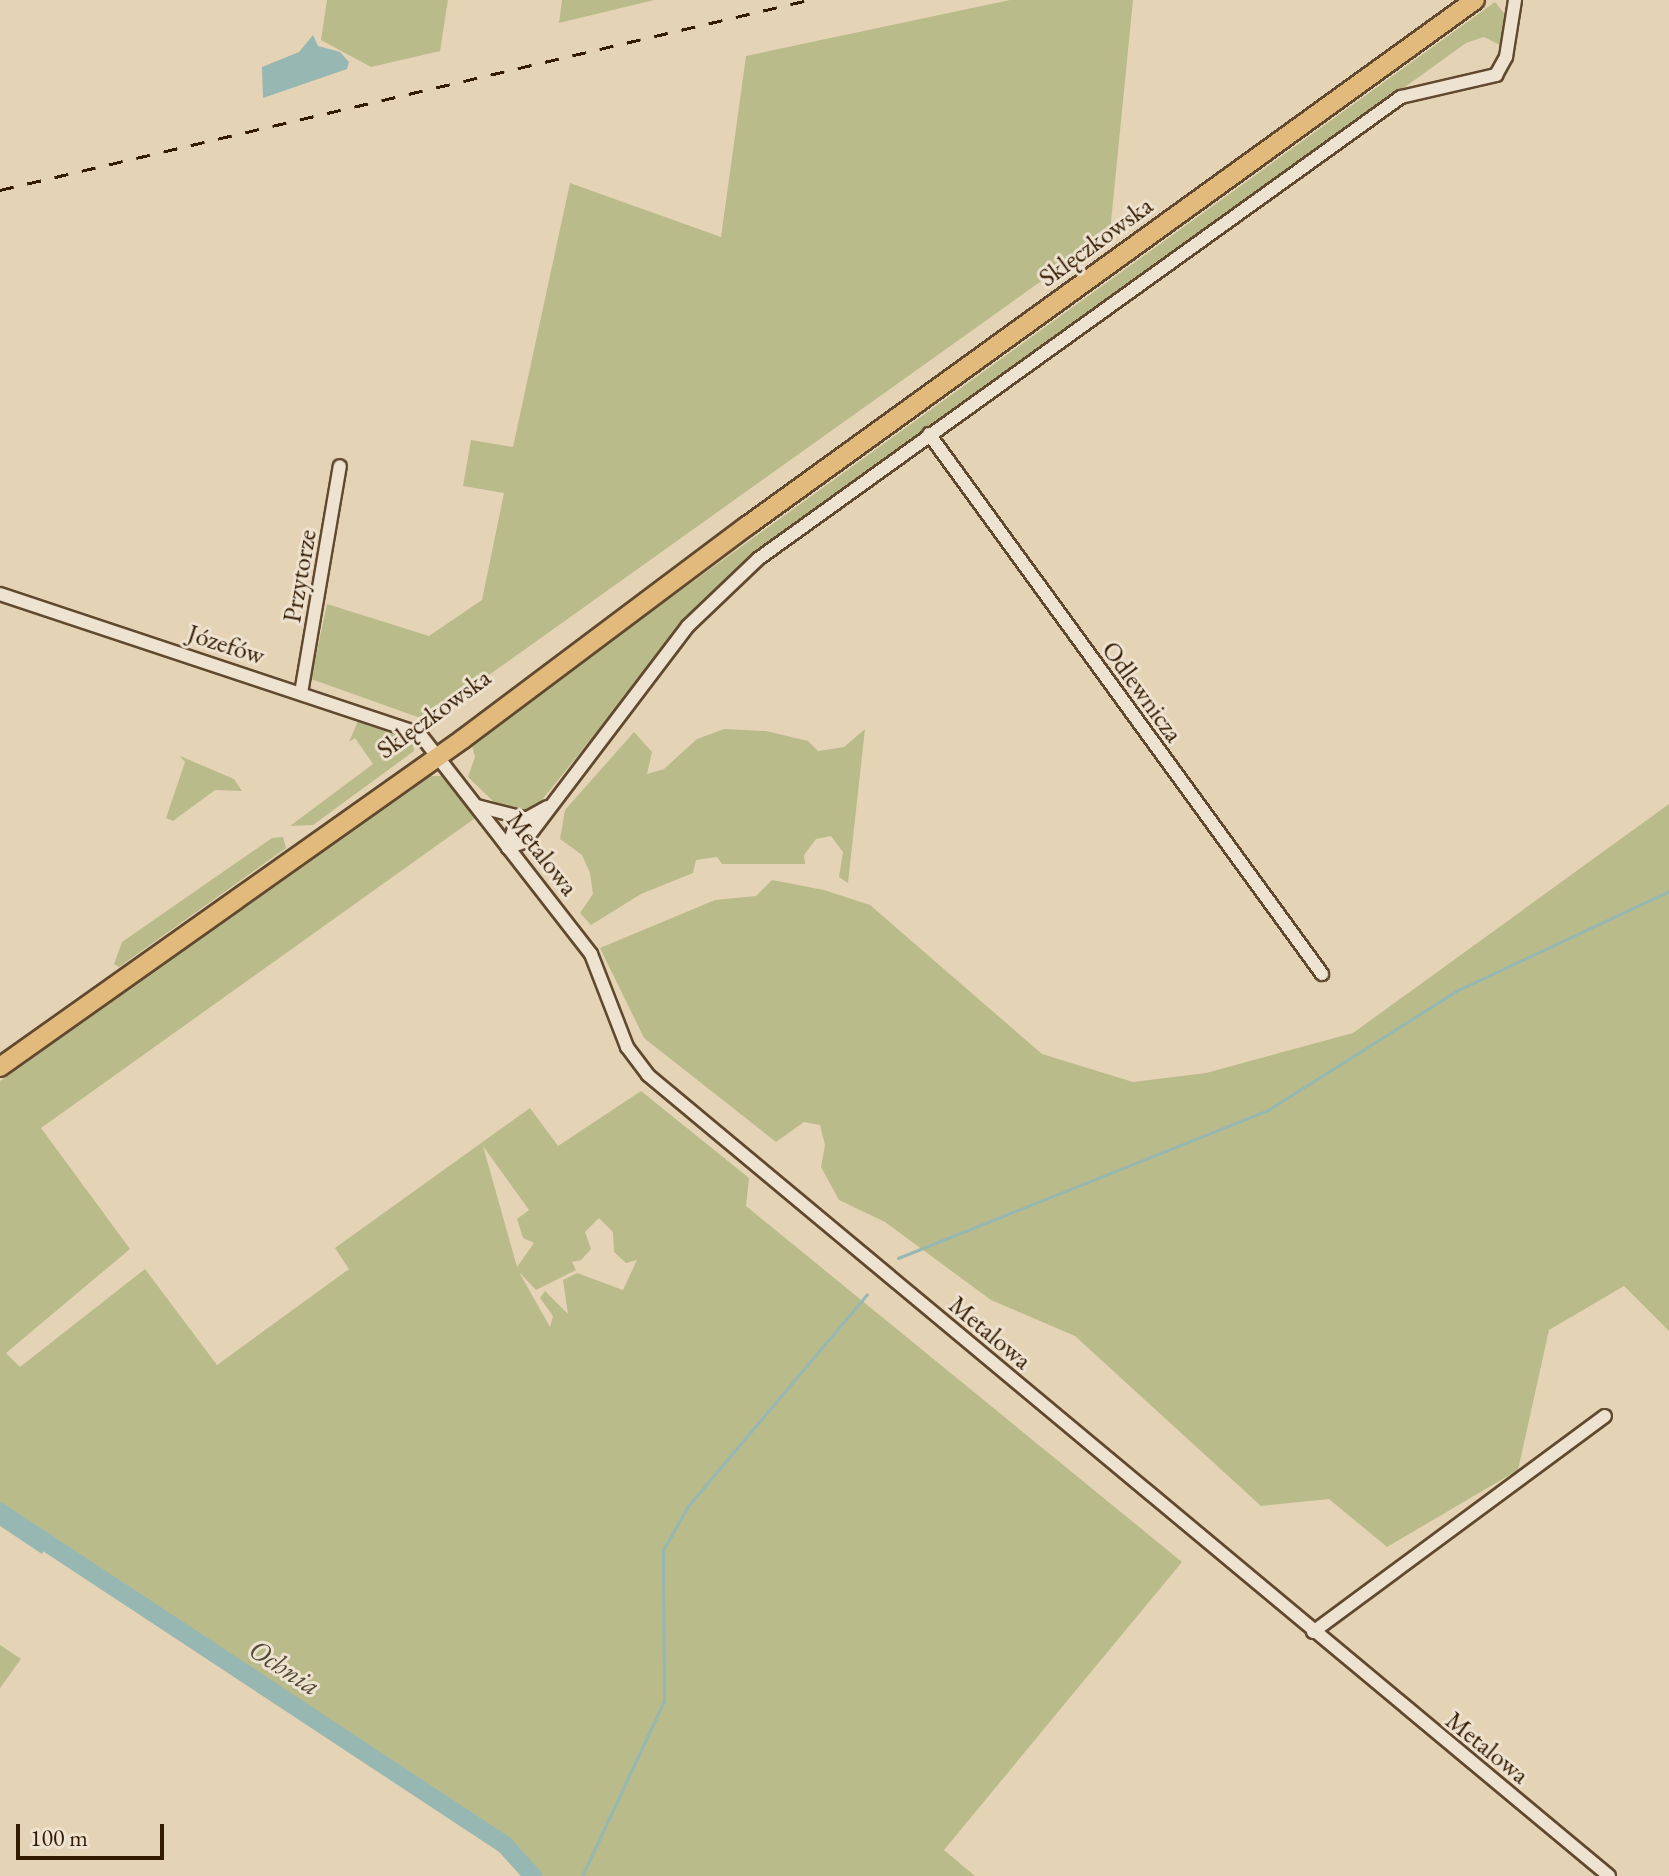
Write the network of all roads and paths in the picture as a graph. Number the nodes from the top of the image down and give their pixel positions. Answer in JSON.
{"nodes":[{"id":1,"x":1475,"y":0,"type":"edge"},
{"id":2,"x":1515,"y":0,"type":"edge"},
{"id":3,"x":929,"y":434,"type":"junction"},
{"id":4,"x":340,"y":466,"type":"dead end"},
{"id":5,"x":0,"y":594,"type":"edge"},
{"id":6,"x":301,"y":693,"type":"junction"},
{"id":7,"x":436,"y":751,"type":"junction"},
{"id":8,"x":477,"y":806,"type":"junction"},
{"id":9,"x":549,"y":806,"type":"junction"},
{"id":10,"x":524,"y":818,"type":"junction"},
{"id":11,"x":508,"y":848,"type":"junction"},
{"id":12,"x":1322,"y":974,"type":"dead end"},
{"id":13,"x":0,"y":1067,"type":"edge"},
{"id":14,"x":1605,"y":1416,"type":"dead end"},
{"id":15,"x":1313,"y":1632,"type":"junction"},
{"id":16,"x":1609,"y":1876,"type":"edge"}],
"edges":[{"from":1,"to":7,"type":"main road","name":"Sklęczkowska"},
{"from":2,"to":3,"type":"street"},
{"from":3,"to":9,"type":"street"},
{"from":3,"to":12,"type":"street","name":"Odlewnicza"},
{"from":4,"to":6,"type":"street","name":"Przytorze"},
{"from":5,"to":6,"type":"street","name":"Józefów"},
{"from":6,"to":7,"type":"street","name":"Józefów"},
{"from":7,"to":8,"type":"street","name":"Metalowa"},
{"from":7,"to":13,"type":"main road","name":"Sklęczkowska"},
{"from":8,"to":10,"type":"street"},
{"from":8,"to":11,"type":"street","name":"Metalowa"},
{"from":9,"to":10,"type":"street"},
{"from":9,"to":11,"type":"street"},
{"from":10,"to":11,"type":"street"},
{"from":11,"to":15,"type":"street","name":"Metalowa"},
{"from":14,"to":15,"type":"street"},
{"from":15,"to":16,"type":"street","name":"Metalowa"}]}
